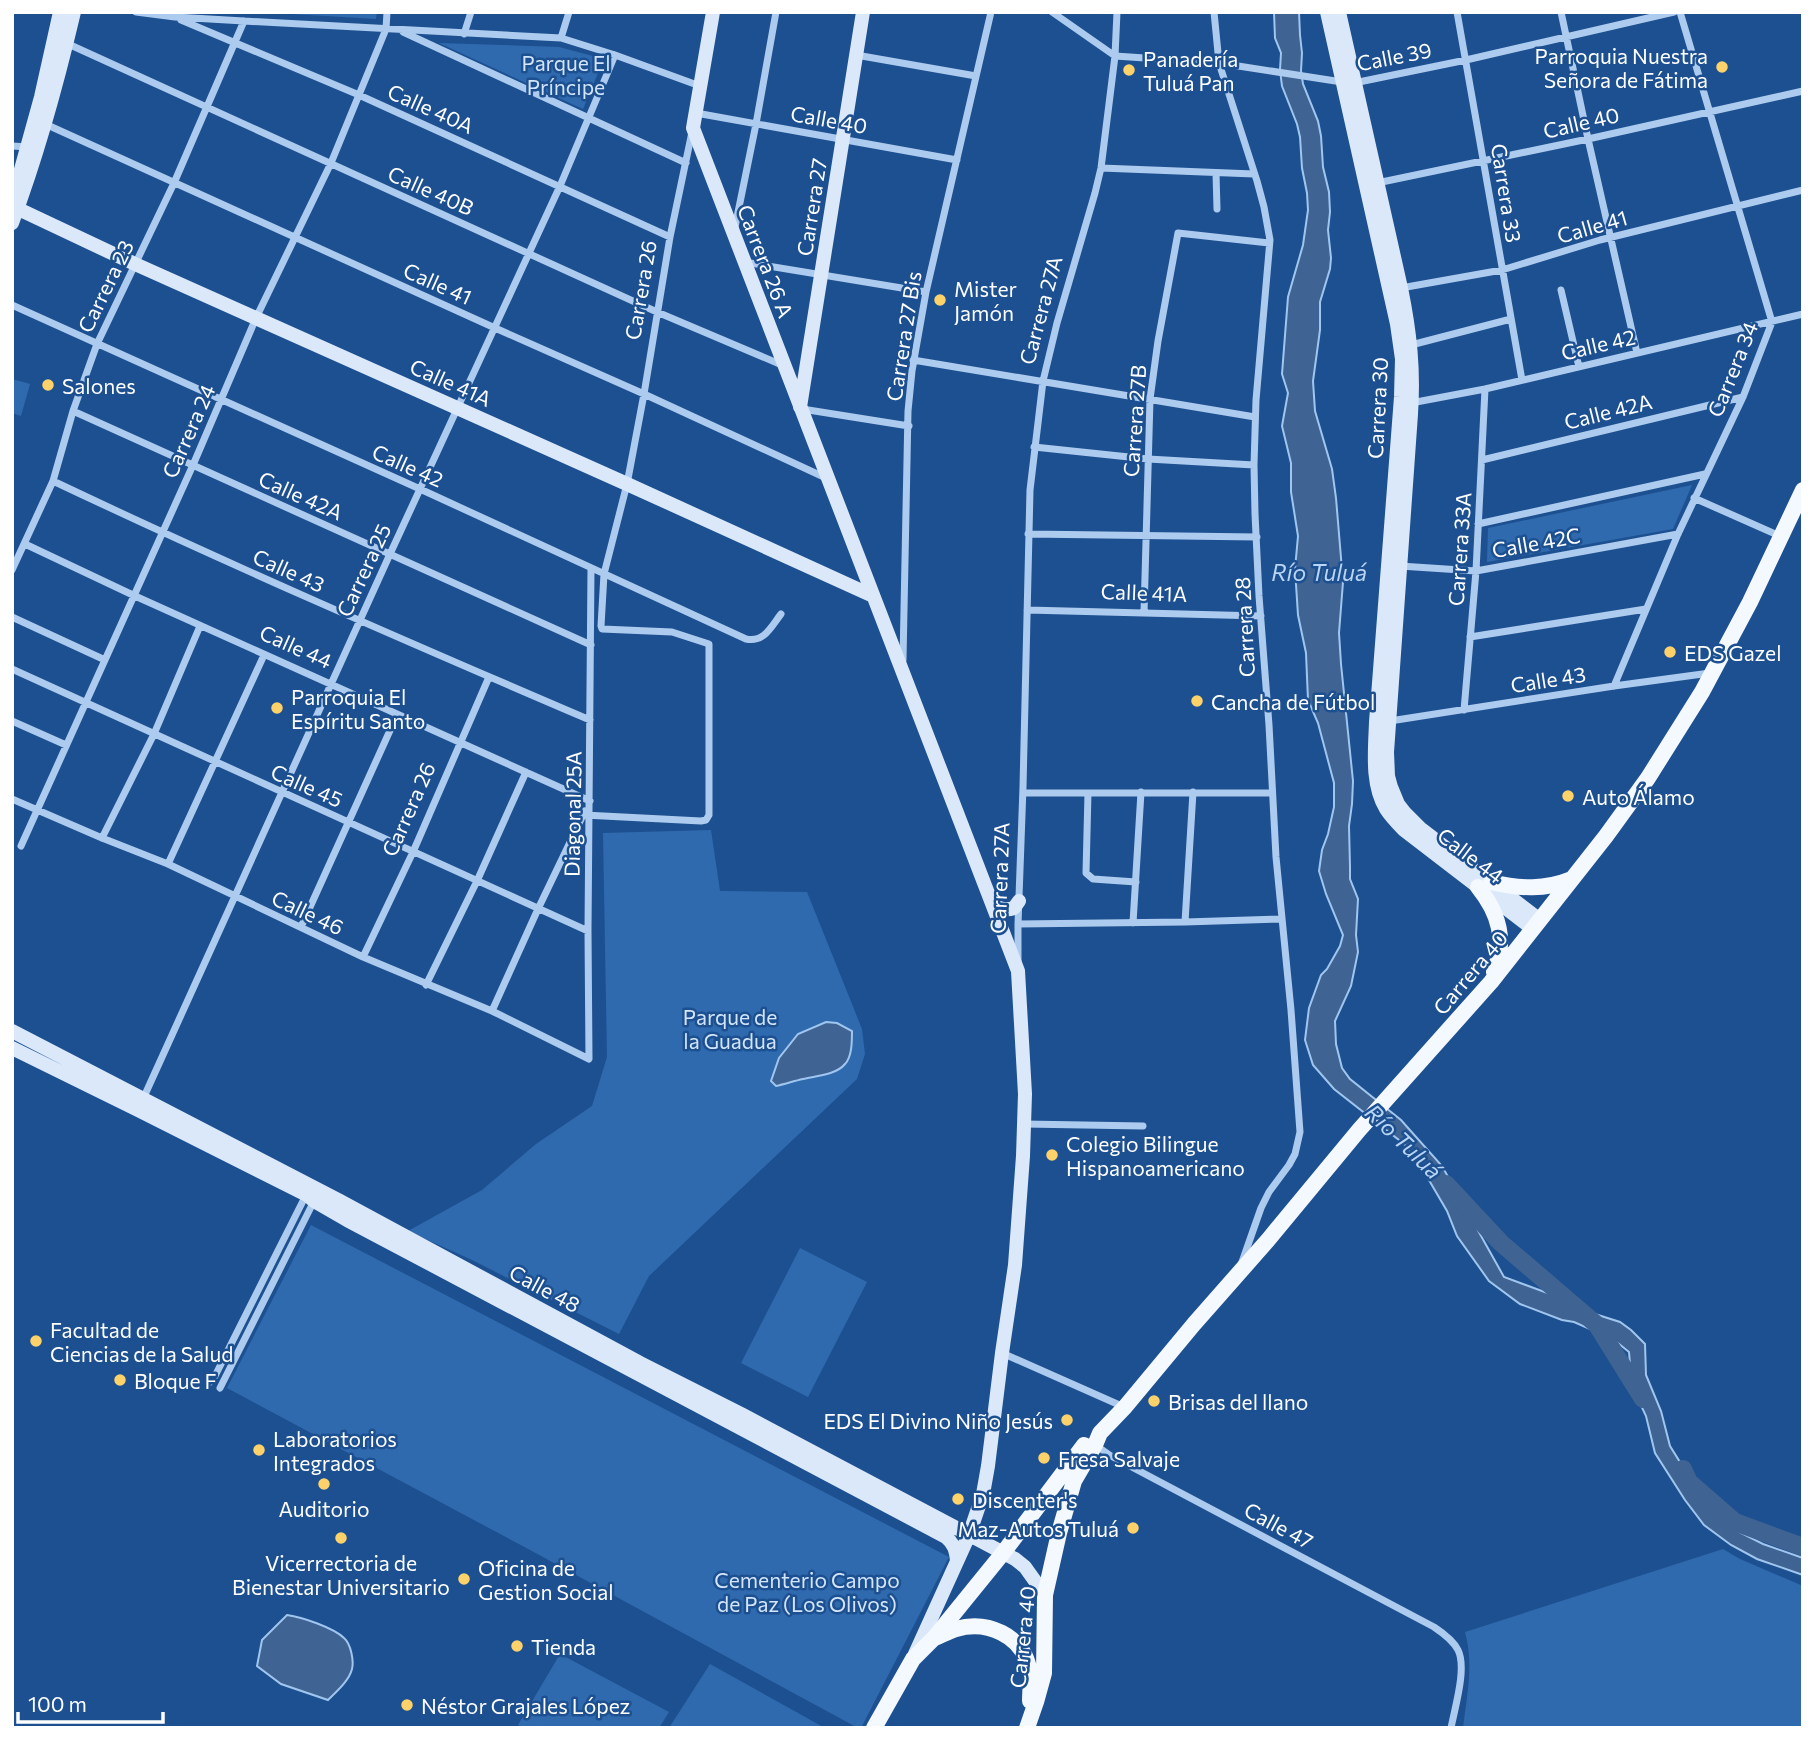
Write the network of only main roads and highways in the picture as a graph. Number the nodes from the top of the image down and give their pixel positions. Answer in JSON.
{"nodes":[{"id":1,"x":60,"y":12,"type":"edge"},
{"id":2,"x":74,"y":12,"type":"edge"},
{"id":3,"x":713,"y":12,"type":"edge"},
{"id":4,"x":863,"y":12,"type":"edge"},
{"id":5,"x":1327,"y":12,"type":"edge"},
{"id":6,"x":1339,"y":12,"type":"edge"},
{"id":7,"x":1349,"y":83,"type":"junction"},
{"id":8,"x":694,"y":121,"type":"joint"},
{"id":9,"x":41,"y":122,"type":"junction"},
{"id":10,"x":14,"y":204,"type":"edge"},
{"id":11,"x":12,"y":223,"type":"edge"},
{"id":12,"x":1395,"y":289,"type":"junction"},
{"id":13,"x":1406,"y":403,"type":"junction"},
{"id":14,"x":800,"y":408,"type":"junction"},
{"id":15,"x":1803,"y":490,"type":"edge"},
{"id":16,"x":1396,"y":573,"type":"junction"},
{"id":17,"x":873,"y":596,"type":"junction"},
{"id":18,"x":1384,"y":785,"type":"junction"},
{"id":19,"x":1393,"y":808,"type":"joint"},
{"id":20,"x":1574,"y":878,"type":"junction"},
{"id":21,"x":1485,"y":885,"type":"junction"},
{"id":22,"x":1019,"y":901,"type":"road end"},
{"id":23,"x":992,"y":903,"type":"junction"},
{"id":24,"x":1537,"y":924,"type":"junction"},
{"id":25,"x":1018,"y":971,"type":"joint"},
{"id":26,"x":1491,"y":982,"type":"junction"},
{"id":27,"x":12,"y":1031,"type":"edge"},
{"id":28,"x":12,"y":1048,"type":"edge"},
{"id":29,"x":312,"y":1193,"type":"junction"},
{"id":30,"x":1094,"y":1439,"type":"junction"},
{"id":31,"x":969,"y":1535,"type":"junction"},
{"id":32,"x":1003,"y":1553,"type":"junction"},
{"id":33,"x":957,"y":1561,"type":"junction"},
{"id":34,"x":1045,"y":1595,"type":"junction"},
{"id":35,"x":934,"y":1638,"type":"junction"},
{"id":36,"x":913,"y":1659,"type":"junction"},
{"id":37,"x":874,"y":1728,"type":"edge"},
{"id":38,"x":1026,"y":1728,"type":"edge"}],
"edges":[{"from":1,"to":9,"type":"main road"},
{"from":2,"to":9,"type":"main road"},
{"from":3,"to":8,"type":"main road","name":"Carrera 26"},
{"from":4,"to":14,"type":"main road","name":"Carrera 27"},
{"from":5,"to":7,"type":"main road","name":"Carrera 30"},
{"from":6,"to":7,"type":"main road","name":"Carrera 30"},
{"from":7,"to":12,"type":"main road","name":"Carrera 30"},
{"from":8,"to":14,"type":"main road","name":"Carrera 26 A"},
{"from":9,"to":10,"type":"main road"},
{"from":10,"to":11,"type":"main road"},
{"from":10,"to":17,"type":"main road","name":"Calle 41A"},
{"from":12,"to":13,"type":"main road","name":"Carrera 30"},
{"from":12,"to":13,"type":"main road","name":"Carrera 30"},
{"from":13,"to":16,"type":"main road","name":"Carrera 30"},
{"from":14,"to":17,"type":"main road","name":"Carrera 26 A"},
{"from":15,"to":20,"type":"main road","name":"Carrera 40"},
{"from":16,"to":18,"type":"main road","name":"Carrera 30"},
{"from":16,"to":18,"type":"main road","name":"Carrera 30"},
{"from":17,"to":23,"type":"main road","name":"Carrera 26 A"},
{"from":18,"to":19,"type":"main road","name":"Carrera 30"},
{"from":19,"to":21,"type":"main road","name":"Calle 44"},
{"from":20,"to":21,"type":"main road"},
{"from":20,"to":24,"type":"main road","name":"Carrera 40"},
{"from":21,"to":24,"type":"main road","name":"Calle 44"},
{"from":21,"to":26,"type":"main road"},
{"from":22,"to":23,"type":"main road"},
{"from":23,"to":25,"type":"main road","name":"Carrera 26 A"},
{"from":24,"to":26,"type":"main road","name":"Carrera 40"},
{"from":25,"to":31,"type":"main road","name":"Carrera 27A"},
{"from":26,"to":30,"type":"main road","name":"Carrera 40"},
{"from":27,"to":29,"type":"main road","name":"Calle 48"},
{"from":28,"to":29,"type":"main road","name":"Calle 48"},
{"from":29,"to":31,"type":"main road","name":"Calle 48"},
{"from":29,"to":33,"type":"main road","name":"Calle 48"},
{"from":30,"to":32,"type":"main road","name":"Carrera 40"},
{"from":30,"to":34,"type":"main road","name":"Carrera 40"},
{"from":31,"to":32,"type":"main road","name":"Calle 48"},
{"from":31,"to":33,"type":"main road","name":"Carrera 27A"},
{"from":32,"to":34,"type":"main road","name":"Calle 48"},
{"from":32,"to":35,"type":"main road","name":"Carrera 40"},
{"from":33,"to":36,"type":"main road","name":"Carrera 27A"},
{"from":34,"to":38,"type":"main road","name":"Carrera 40"},
{"from":35,"to":36,"type":"main road","name":"Carrera 40"},
{"from":35,"to":38,"type":"main road"},
{"from":36,"to":37,"type":"main road","name":"Carrera 27A"}]}
